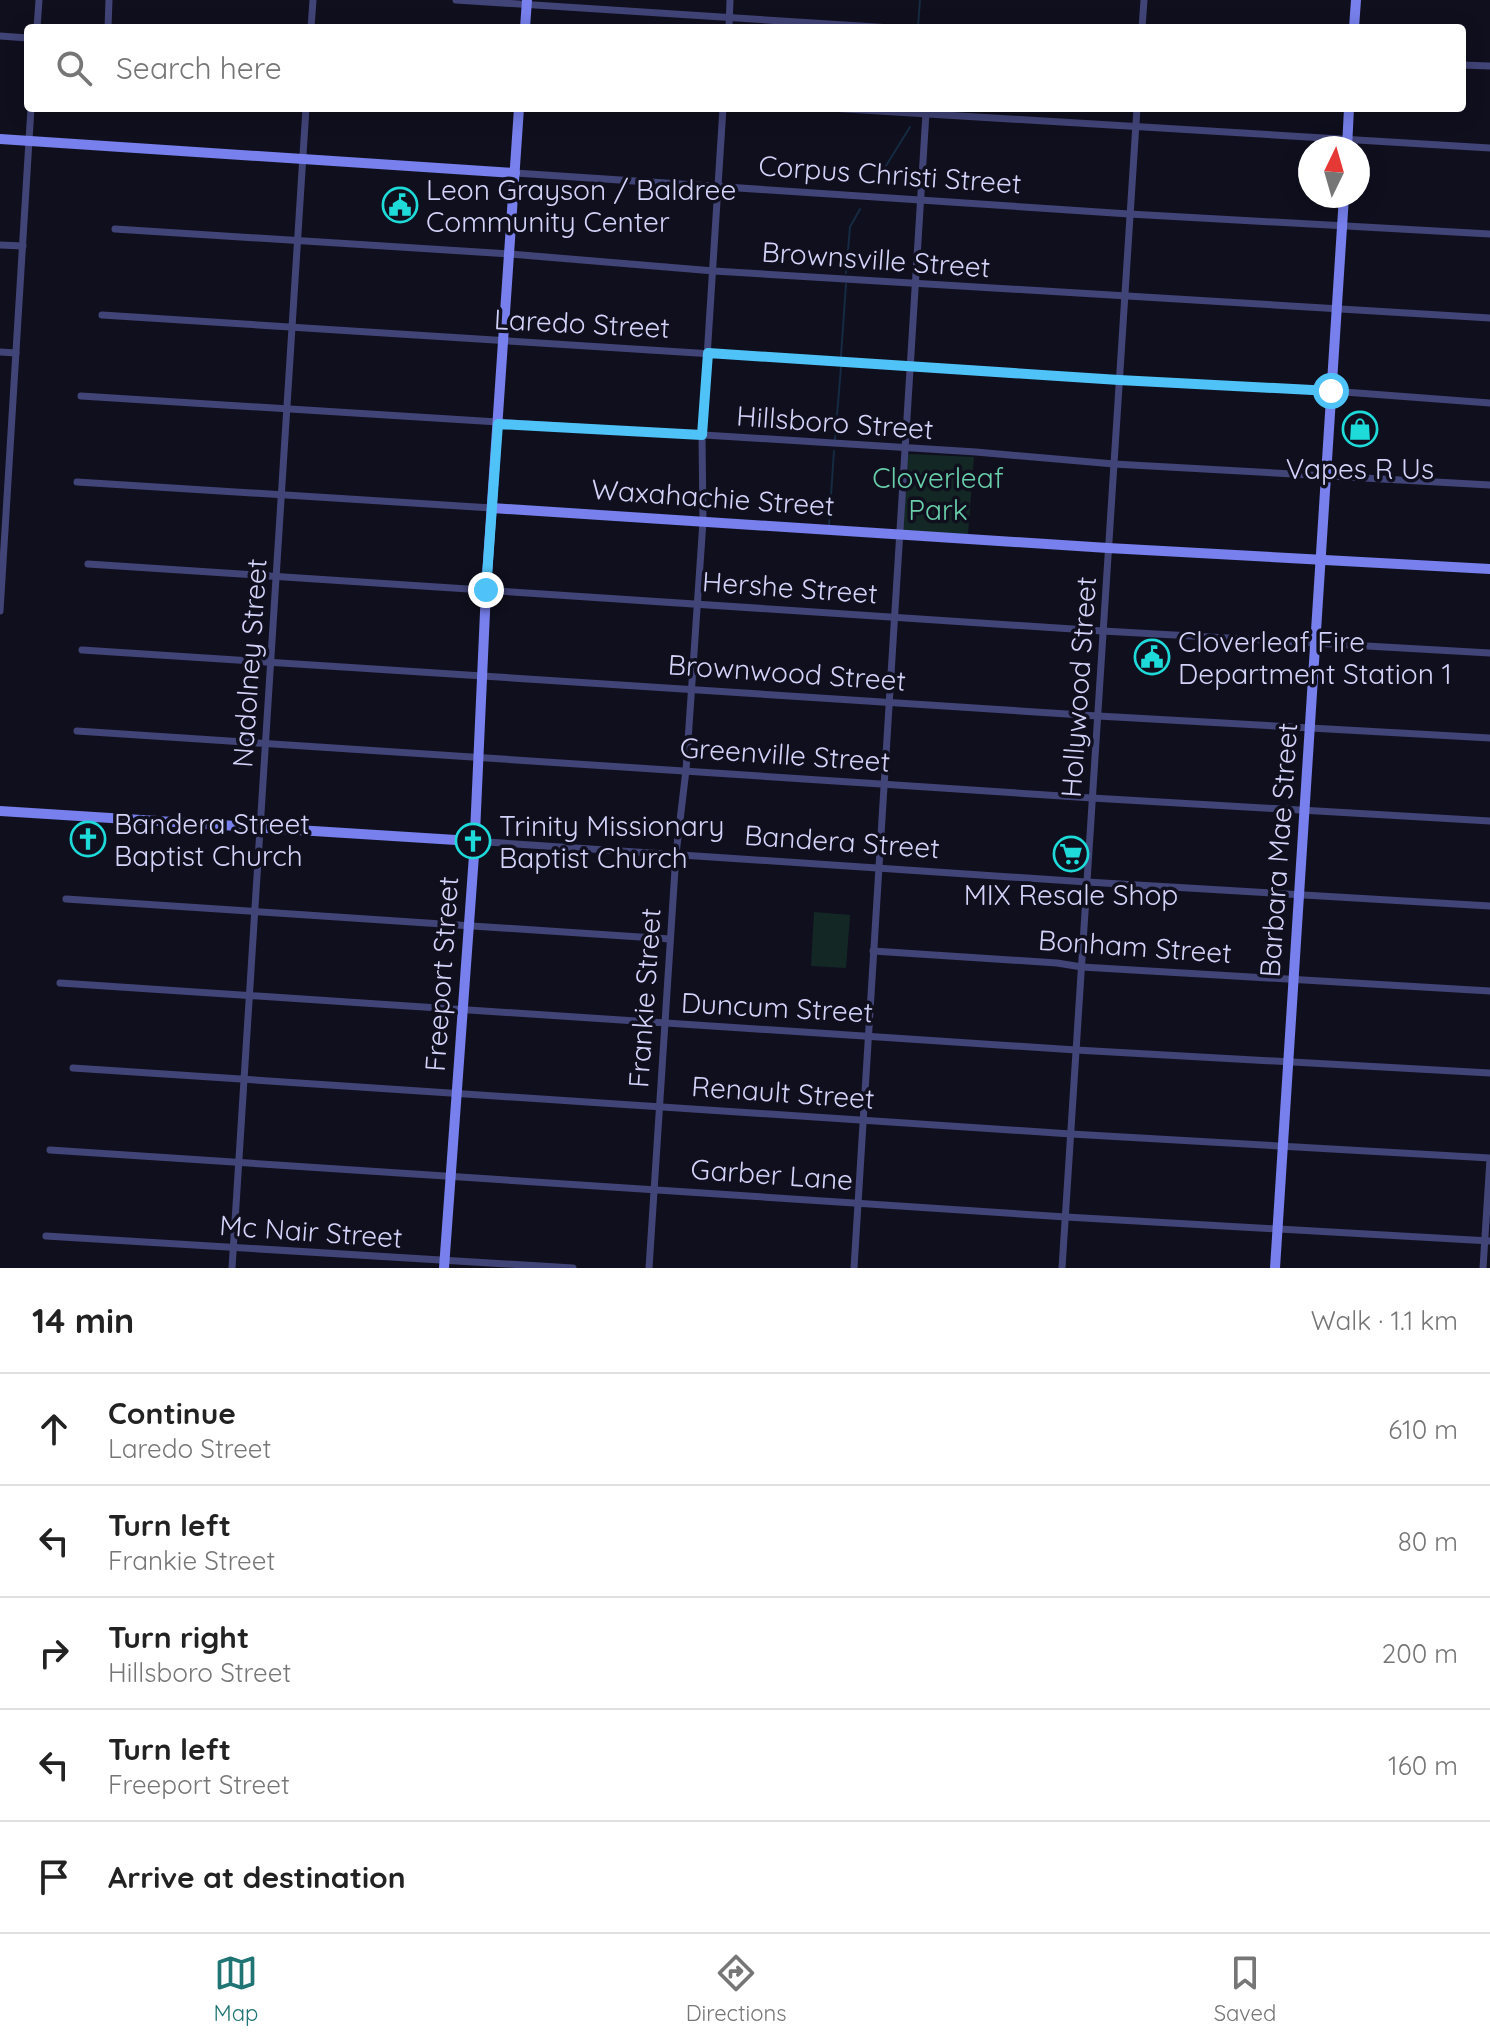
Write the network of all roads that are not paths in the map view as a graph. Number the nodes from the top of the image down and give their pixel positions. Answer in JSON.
{"nodes":[{"id":1,"x":39,"y":0,"type":"edge"},
{"id":2,"x":109,"y":0,"type":"edge"},
{"id":3,"x":313,"y":0,"type":"edge"},
{"id":4,"x":456,"y":0,"type":"edge"},
{"id":5,"x":730,"y":0,"type":"edge"},
{"id":6,"x":1144,"y":0,"type":"edge"},
{"id":7,"x":1356,"y":0,"type":"edge"},
{"id":8,"x":526,"y":2,"type":"edge"},
{"id":9,"x":729,"y":18,"type":"junction"},
{"id":10,"x":37,"y":24,"type":"edge"},
{"id":11,"x":108,"y":24,"type":"edge"},
{"id":12,"x":311,"y":24,"type":"edge"},
{"id":13,"x":525,"y":24,"type":"edge"},
{"id":14,"x":729,"y":24,"type":"edge"},
{"id":15,"x":827,"y":24,"type":"edge"},
{"id":16,"x":1142,"y":24,"type":"edge"},
{"id":17,"x":1354,"y":24,"type":"edge"},
{"id":18,"x":0,"y":36,"type":"edge"},
{"id":19,"x":24,"y":38,"type":"edge"},
{"id":20,"x":1466,"y":65,"type":"edge"},
{"id":21,"x":1490,"y":66,"type":"edge"},
{"id":22,"x":31,"y":112,"type":"edge"},
{"id":23,"x":306,"y":112,"type":"edge"},
{"id":24,"x":519,"y":112,"type":"edge"},
{"id":25,"x":723,"y":112,"type":"edge"},
{"id":26,"x":907,"y":112,"type":"edge"},
{"id":27,"x":1137,"y":112,"type":"edge"},
{"id":28,"x":1349,"y":112,"type":"edge"},
{"id":29,"x":926,"y":113,"type":"junction"},
{"id":30,"x":1135,"y":128,"type":"junction"},
{"id":31,"x":1347,"y":136,"type":"edge"},
{"id":32,"x":0,"y":139,"type":"edge"},
{"id":33,"x":1298,"y":140,"type":"edge"},
{"id":34,"x":28,"y":141,"type":"junction"},
{"id":35,"x":1370,"y":144,"type":"edge"},
{"id":36,"x":1490,"y":148,"type":"edge"},
{"id":37,"x":302,"y":159,"type":"junction"},
{"id":38,"x":515,"y":173,"type":"junction"},
{"id":39,"x":718,"y":186,"type":"junction"},
{"id":40,"x":920,"y":199,"type":"junction"},
{"id":41,"x":1343,"y":208,"type":"edge"},
{"id":42,"x":1129,"y":214,"type":"junction"},
{"id":43,"x":1342,"y":224,"type":"junction"},
{"id":44,"x":115,"y":229,"type":"dead end"},
{"id":45,"x":1490,"y":234,"type":"edge"},
{"id":46,"x":298,"y":241,"type":"junction"},
{"id":47,"x":0,"y":245,"type":"edge"},
{"id":48,"x":23,"y":246,"type":"junction"},
{"id":49,"x":510,"y":254,"type":"junction"},
{"id":50,"x":714,"y":271,"type":"junction"},
{"id":51,"x":915,"y":283,"type":"junction"},
{"id":52,"x":1125,"y":297,"type":"junction"},
{"id":53,"x":1336,"y":308,"type":"junction"},
{"id":54,"x":102,"y":315,"type":"dead end"},
{"id":55,"x":1490,"y":318,"type":"edge"},
{"id":56,"x":292,"y":327,"type":"junction"},
{"id":57,"x":504,"y":340,"type":"junction"},
{"id":58,"x":0,"y":352,"type":"edge"},
{"id":59,"x":16,"y":353,"type":"junction"},
{"id":60,"x":708,"y":353,"type":"junction"},
{"id":61,"x":910,"y":365,"type":"junction"},
{"id":62,"x":1119,"y":380,"type":"junction"},
{"id":63,"x":1331,"y":391,"type":"junction"},
{"id":64,"x":81,"y":396,"type":"dead end"},
{"id":65,"x":1490,"y":403,"type":"edge"},
{"id":66,"x":287,"y":409,"type":"junction"},
{"id":67,"x":498,"y":424,"type":"junction"},
{"id":68,"x":702,"y":435,"type":"junction"},
{"id":69,"x":905,"y":448,"type":"junction"},
{"id":70,"x":1114,"y":464,"type":"junction"},
{"id":71,"x":1326,"y":475,"type":"junction"},
{"id":72,"x":77,"y":482,"type":"dead end"},
{"id":73,"x":1490,"y":485,"type":"edge"},
{"id":74,"x":4,"y":494,"type":"edge"},
{"id":75,"x":282,"y":495,"type":"junction"},
{"id":76,"x":492,"y":508,"type":"junction"},
{"id":77,"x":703,"y":521,"type":"junction"},
{"id":78,"x":900,"y":533,"type":"junction"},
{"id":79,"x":1108,"y":548,"type":"junction"},
{"id":80,"x":1320,"y":559,"type":"junction"},
{"id":81,"x":88,"y":564,"type":"dead end"},
{"id":82,"x":1490,"y":569,"type":"edge"},
{"id":83,"x":276,"y":576,"type":"junction"},
{"id":84,"x":486,"y":590,"type":"junction"},
{"id":85,"x":0,"y":602,"type":"edge"},
{"id":86,"x":697,"y":603,"type":"junction"},
{"id":87,"x":0,"y":611,"type":"edge"},
{"id":88,"x":895,"y":615,"type":"junction"},
{"id":89,"x":1103,"y":631,"type":"junction"},
{"id":90,"x":1315,"y":642,"type":"junction"},
{"id":91,"x":82,"y":650,"type":"dead end"},
{"id":92,"x":1490,"y":653,"type":"edge"},
{"id":93,"x":271,"y":662,"type":"junction"},
{"id":94,"x":483,"y":675,"type":"junction"},
{"id":95,"x":692,"y":688,"type":"junction"},
{"id":96,"x":889,"y":700,"type":"junction"},
{"id":97,"x":1098,"y":716,"type":"junction"},
{"id":98,"x":1310,"y":726,"type":"junction"},
{"id":99,"x":77,"y":731,"type":"dead end"},
{"id":100,"x":1490,"y":738,"type":"edge"},
{"id":101,"x":266,"y":743,"type":"junction"},
{"id":102,"x":478,"y":757,"type":"junction"},
{"id":103,"x":686,"y":770,"type":"junction"},
{"id":104,"x":884,"y":783,"type":"junction"},
{"id":105,"x":1092,"y":798,"type":"junction"},
{"id":106,"x":1304,"y":809,"type":"junction"},
{"id":107,"x":0,"y":811,"type":"edge"},
{"id":108,"x":1490,"y":821,"type":"edge"},
{"id":109,"x":260,"y":828,"type":"junction"},
{"id":110,"x":472,"y":841,"type":"junction"},
{"id":111,"x":676,"y":854,"type":"junction"},
{"id":112,"x":879,"y":867,"type":"junction"},
{"id":113,"x":1087,"y":882,"type":"junction"},
{"id":114,"x":1299,"y":893,"type":"junction"},
{"id":115,"x":66,"y":899,"type":"dead end"},
{"id":116,"x":1490,"y":906,"type":"edge"},
{"id":117,"x":255,"y":912,"type":"junction"},
{"id":118,"x":467,"y":926,"type":"junction"},
{"id":119,"x":670,"y":939,"type":"junction"},
{"id":120,"x":873,"y":951,"type":"junction"},
{"id":121,"x":1082,"y":967,"type":"junction"},
{"id":122,"x":1294,"y":978,"type":"junction"},
{"id":123,"x":60,"y":983,"type":"dead end"},
{"id":124,"x":1490,"y":991,"type":"edge"},
{"id":125,"x":250,"y":995,"type":"junction"},
{"id":126,"x":461,"y":1009,"type":"junction"},
{"id":127,"x":665,"y":1022,"type":"junction"},
{"id":128,"x":868,"y":1034,"type":"junction"},
{"id":129,"x":1076,"y":1050,"type":"junction"},
{"id":130,"x":1288,"y":1061,"type":"junction"},
{"id":131,"x":73,"y":1068,"type":"dead end"},
{"id":132,"x":1490,"y":1073,"type":"edge"},
{"id":133,"x":244,"y":1079,"type":"junction"},
{"id":134,"x":456,"y":1092,"type":"junction"},
{"id":135,"x":659,"y":1106,"type":"junction"},
{"id":136,"x":863,"y":1118,"type":"junction"},
{"id":137,"x":1071,"y":1134,"type":"junction"},
{"id":138,"x":1283,"y":1145,"type":"junction"},
{"id":139,"x":50,"y":1150,"type":"dead end"},
{"id":140,"x":1490,"y":1158,"type":"edge"},
{"id":141,"x":239,"y":1162,"type":"junction"},
{"id":142,"x":451,"y":1175,"type":"junction"},
{"id":143,"x":654,"y":1189,"type":"junction"},
{"id":144,"x":858,"y":1201,"type":"junction"},
{"id":145,"x":1066,"y":1217,"type":"junction"},
{"id":146,"x":1278,"y":1227,"type":"junction"},
{"id":147,"x":46,"y":1236,"type":"dead end"},
{"id":148,"x":1487,"y":1241,"type":"edge"},
{"id":149,"x":233,"y":1248,"type":"junction"},
{"id":150,"x":444,"y":1264,"type":"edge"},
{"id":151,"x":232,"y":1268,"type":"edge"},
{"id":152,"x":573,"y":1268,"type":"edge"},
{"id":153,"x":649,"y":1268,"type":"edge"},
{"id":154,"x":854,"y":1268,"type":"edge"},
{"id":155,"x":1062,"y":1268,"type":"edge"},
{"id":156,"x":1275,"y":1268,"type":"edge"},
{"id":157,"x":1483,"y":1268,"type":"edge"}],
"edges":[{"from":1,"to":10,"type":"street"},
{"from":2,"to":11,"type":"street"},
{"from":3,"to":12,"type":"street"},
{"from":4,"to":8,"type":"street"},
{"from":5,"to":9,"type":"street"},
{"from":6,"to":16,"type":"street"},
{"from":7,"to":17,"type":"street"},
{"from":8,"to":9,"type":"street"},
{"from":8,"to":13,"type":"street"},
{"from":9,"to":14,"type":"street"},
{"from":9,"to":15,"type":"street"},
{"from":18,"to":19,"type":"street"},
{"from":20,"to":21,"type":"street"},
{"from":22,"to":34,"type":"street"},
{"from":23,"to":37,"type":"street","name":"Nadolney Street"},
{"from":24,"to":38,"type":"street","name":"Freeport Street"},
{"from":25,"to":39,"type":"street","name":"Frankie Street"},
{"from":26,"to":29,"type":"street"},
{"from":27,"to":30,"type":"street","name":"Hollywood Street"},
{"from":28,"to":31,"type":"street"},
{"from":29,"to":30,"type":"street"},
{"from":29,"to":40,"type":"street"},
{"from":30,"to":33,"type":"street"},
{"from":30,"to":42,"type":"street","name":"Hollywood Street"},
{"from":32,"to":34,"type":"street","name":"Corpus Christi Street"},
{"from":34,"to":37,"type":"street","name":"Corpus Christi Street"},
{"from":34,"to":48,"type":"street"},
{"from":35,"to":36,"type":"street"},
{"from":37,"to":38,"type":"street","name":"Corpus Christi Street"},
{"from":37,"to":46,"type":"street","name":"Nadolney Street"},
{"from":38,"to":39,"type":"street","name":"Corpus Christi Street"},
{"from":38,"to":49,"type":"street","name":"Freeport Street"},
{"from":39,"to":40,"type":"street","name":"Corpus Christi Street"},
{"from":39,"to":50,"type":"street","name":"Frankie Street"},
{"from":40,"to":42,"type":"street","name":"Corpus Christi Street"},
{"from":40,"to":51,"type":"street"},
{"from":41,"to":43,"type":"street","name":"Barbara Mae Street"},
{"from":42,"to":43,"type":"street","name":"Corpus Christi Street"},
{"from":42,"to":52,"type":"street","name":"Hollywood Street"},
{"from":43,"to":45,"type":"street","name":"Corpus Christi Street"},
{"from":43,"to":53,"type":"street","name":"Barbara Mae Street"},
{"from":44,"to":46,"type":"street","name":"Brownsville Street"},
{"from":46,"to":49,"type":"street","name":"Brownsville Street"},
{"from":46,"to":56,"type":"street","name":"Nadolney Street"},
{"from":47,"to":48,"type":"street"},
{"from":48,"to":59,"type":"street"},
{"from":49,"to":50,"type":"street","name":"Brownsville Street"},
{"from":49,"to":57,"type":"street","name":"Freeport Street"},
{"from":50,"to":51,"type":"street","name":"Brownsville Street"},
{"from":50,"to":60,"type":"street","name":"Frankie Street"},
{"from":51,"to":52,"type":"street","name":"Brownsville Street"},
{"from":51,"to":61,"type":"street"},
{"from":52,"to":53,"type":"street","name":"Brownsville Street"},
{"from":52,"to":62,"type":"street","name":"Hollywood Street"},
{"from":53,"to":55,"type":"street","name":"Brownsville Street"},
{"from":53,"to":63,"type":"street","name":"Barbara Mae Street"},
{"from":54,"to":56,"type":"street","name":"Laredo Street"},
{"from":56,"to":57,"type":"street","name":"Laredo Street"},
{"from":56,"to":66,"type":"street","name":"Nadolney Street"},
{"from":57,"to":60,"type":"street","name":"Laredo Street"},
{"from":57,"to":67,"type":"street","name":"Freeport Street"},
{"from":58,"to":59,"type":"street"},
{"from":59,"to":74,"type":"street"},
{"from":60,"to":61,"type":"street","name":"Laredo Street"},
{"from":60,"to":68,"type":"street","name":"Frankie Street"},
{"from":61,"to":62,"type":"street","name":"Laredo Street"},
{"from":61,"to":69,"type":"street"},
{"from":62,"to":63,"type":"street","name":"Laredo Street"},
{"from":62,"to":70,"type":"street","name":"Hollywood Street"},
{"from":63,"to":65,"type":"street","name":"Laredo Street"},
{"from":63,"to":71,"type":"street","name":"Barbara Mae Street"},
{"from":64,"to":66,"type":"street","name":"Hillsboro Street"},
{"from":66,"to":67,"type":"street","name":"Hillsboro Street"},
{"from":66,"to":75,"type":"street","name":"Nadolney Street"},
{"from":67,"to":68,"type":"street","name":"Hillsboro Street"},
{"from":67,"to":76,"type":"street","name":"Freeport Street"},
{"from":68,"to":69,"type":"street","name":"Hillsboro Street"},
{"from":68,"to":77,"type":"street","name":"Frankie Street"},
{"from":69,"to":70,"type":"street","name":"Hillsboro Street"},
{"from":69,"to":78,"type":"street"},
{"from":70,"to":71,"type":"street","name":"Hillsboro Street"},
{"from":70,"to":79,"type":"street","name":"Hollywood Street"},
{"from":71,"to":73,"type":"street","name":"Hillsboro Street"},
{"from":71,"to":80,"type":"street","name":"Barbara Mae Street"},
{"from":72,"to":75,"type":"street","name":"Waxahachie Street"},
{"from":74,"to":85,"type":"street"},
{"from":75,"to":76,"type":"street","name":"Waxahachie Street"},
{"from":75,"to":83,"type":"street","name":"Nadolney Street"},
{"from":76,"to":77,"type":"street","name":"Waxahachie Street"},
{"from":76,"to":84,"type":"street","name":"Freeport Street"},
{"from":77,"to":78,"type":"street","name":"Waxahachie Street"},
{"from":77,"to":86,"type":"street","name":"Frankie Street"},
{"from":78,"to":79,"type":"street","name":"Waxahachie Street"},
{"from":78,"to":88,"type":"street"},
{"from":79,"to":80,"type":"street","name":"Waxahachie Street"},
{"from":79,"to":89,"type":"street","name":"Hollywood Street"},
{"from":80,"to":82,"type":"street","name":"Waxahachie Street"},
{"from":80,"to":90,"type":"street","name":"Barbara Mae Street"},
{"from":81,"to":83,"type":"street","name":"Hershe Street"},
{"from":83,"to":84,"type":"street","name":"Hershe Street"},
{"from":83,"to":93,"type":"street","name":"Nadolney Street"},
{"from":84,"to":86,"type":"street","name":"Hershe Street"},
{"from":84,"to":94,"type":"street","name":"Freeport Street"},
{"from":85,"to":87,"type":"street"},
{"from":86,"to":88,"type":"street","name":"Hershe Street"},
{"from":86,"to":95,"type":"street","name":"Frankie Street"},
{"from":88,"to":89,"type":"street","name":"Hershe Street"},
{"from":88,"to":96,"type":"street"},
{"from":89,"to":90,"type":"street","name":"Hershe Street"},
{"from":89,"to":97,"type":"street","name":"Hollywood Street"},
{"from":90,"to":92,"type":"street","name":"Hershe Street"},
{"from":90,"to":98,"type":"street","name":"Barbara Mae Street"},
{"from":91,"to":93,"type":"street","name":"Brownwood Street"},
{"from":93,"to":94,"type":"street","name":"Brownwood Street"},
{"from":93,"to":101,"type":"street","name":"Nadolney Street"},
{"from":94,"to":95,"type":"street","name":"Brownwood Street"},
{"from":94,"to":102,"type":"street","name":"Freeport Street"},
{"from":95,"to":96,"type":"street","name":"Brownwood Street"},
{"from":95,"to":103,"type":"street","name":"Frankie Street"},
{"from":96,"to":97,"type":"street","name":"Brownwood Street"},
{"from":96,"to":104,"type":"street"},
{"from":97,"to":98,"type":"street","name":"Brownwood Street"},
{"from":97,"to":105,"type":"street","name":"Hollywood Street"},
{"from":98,"to":100,"type":"street","name":"Brownwood Street"},
{"from":98,"to":106,"type":"street","name":"Barbara Mae Street"},
{"from":99,"to":101,"type":"street","name":"Greenville Street"},
{"from":101,"to":102,"type":"street","name":"Greenville Street"},
{"from":101,"to":109,"type":"street","name":"Nadolney Street"},
{"from":102,"to":103,"type":"street","name":"Greenville Street"},
{"from":102,"to":110,"type":"street","name":"Freeport Street"},
{"from":103,"to":104,"type":"street","name":"Greenville Street"},
{"from":103,"to":111,"type":"street","name":"Frankie Street"},
{"from":104,"to":105,"type":"street","name":"Greenville Street"},
{"from":104,"to":112,"type":"street"},
{"from":105,"to":106,"type":"street","name":"Greenville Street"},
{"from":105,"to":113,"type":"street","name":"Hollywood Street"},
{"from":106,"to":108,"type":"street","name":"Greenville Street"},
{"from":106,"to":114,"type":"street","name":"Barbara Mae Street"},
{"from":107,"to":109,"type":"street","name":"Bandera Street"},
{"from":109,"to":110,"type":"street","name":"Bandera Street"},
{"from":109,"to":117,"type":"street","name":"Nadolney Street"},
{"from":110,"to":111,"type":"street","name":"Bandera Street"},
{"from":110,"to":118,"type":"street","name":"Freeport Street"},
{"from":111,"to":112,"type":"street","name":"Bandera Street"},
{"from":111,"to":119,"type":"street","name":"Frankie Street"},
{"from":112,"to":113,"type":"street","name":"Bandera Street"},
{"from":112,"to":120,"type":"street"},
{"from":113,"to":114,"type":"street","name":"Bandera Street"},
{"from":113,"to":121,"type":"street","name":"Hollywood Street"},
{"from":114,"to":116,"type":"street","name":"Bandera Street"},
{"from":114,"to":122,"type":"street","name":"Barbara Mae Street"},
{"from":115,"to":117,"type":"street"},
{"from":117,"to":118,"type":"street"},
{"from":117,"to":125,"type":"street","name":"Nadolney Street"},
{"from":118,"to":119,"type":"street"},
{"from":118,"to":126,"type":"street","name":"Freeport Street"},
{"from":119,"to":127,"type":"street","name":"Frankie Street"},
{"from":120,"to":121,"type":"street","name":"Bonham Street"},
{"from":120,"to":128,"type":"street"},
{"from":121,"to":122,"type":"street","name":"Bonham Street"},
{"from":121,"to":129,"type":"street","name":"Hollywood Street"},
{"from":122,"to":124,"type":"street","name":"Bonham Street"},
{"from":122,"to":130,"type":"street","name":"Barbara Mae Street"},
{"from":123,"to":125,"type":"street","name":"Duncum Street"},
{"from":125,"to":126,"type":"street","name":"Duncum Street"},
{"from":125,"to":133,"type":"street","name":"Nadolney Street"},
{"from":126,"to":127,"type":"street","name":"Duncum Street"},
{"from":126,"to":134,"type":"street","name":"Freeport Street"},
{"from":127,"to":128,"type":"street","name":"Duncum Street"},
{"from":127,"to":135,"type":"street","name":"Frankie Street"},
{"from":128,"to":129,"type":"street","name":"Duncum Street"},
{"from":128,"to":136,"type":"street"},
{"from":129,"to":130,"type":"street","name":"Duncum Street"},
{"from":129,"to":137,"type":"street","name":"Hollywood Street"},
{"from":130,"to":132,"type":"street","name":"Duncum Street"},
{"from":130,"to":138,"type":"street","name":"Barbara Mae Street"},
{"from":131,"to":133,"type":"street","name":"Renault Street"},
{"from":133,"to":134,"type":"street","name":"Renault Street"},
{"from":133,"to":141,"type":"street","name":"Nadolney Street"},
{"from":134,"to":135,"type":"street","name":"Renault Street"},
{"from":134,"to":142,"type":"street","name":"Freeport Street"},
{"from":135,"to":136,"type":"street","name":"Renault Street"},
{"from":135,"to":143,"type":"street","name":"Frankie Street"},
{"from":136,"to":137,"type":"street","name":"Renault Street"},
{"from":136,"to":144,"type":"street"},
{"from":137,"to":138,"type":"street","name":"Renault Street"},
{"from":137,"to":145,"type":"street","name":"Hollywood Street"},
{"from":138,"to":140,"type":"street","name":"Renault Street"},
{"from":138,"to":146,"type":"street","name":"Barbara Mae Street"},
{"from":139,"to":141,"type":"street","name":"Garber Lane"},
{"from":140,"to":148,"type":"street"},
{"from":141,"to":142,"type":"street","name":"Garber Lane"},
{"from":141,"to":149,"type":"street","name":"Nadolney Street"},
{"from":142,"to":143,"type":"street","name":"Garber Lane"},
{"from":142,"to":150,"type":"street","name":"Freeport Street"},
{"from":143,"to":144,"type":"street","name":"Garber Lane"},
{"from":143,"to":153,"type":"street","name":"Frankie Street"},
{"from":144,"to":145,"type":"street","name":"Garber Lane"},
{"from":144,"to":154,"type":"street"},
{"from":145,"to":146,"type":"street","name":"Garber Lane"},
{"from":145,"to":155,"type":"street","name":"Hollywood Street"},
{"from":146,"to":148,"type":"street","name":"Garber Lane"},
{"from":146,"to":156,"type":"street","name":"Barbara Mae Street"},
{"from":147,"to":149,"type":"street","name":"Mc Nair Street"},
{"from":148,"to":157,"type":"street"},
{"from":149,"to":150,"type":"street","name":"Mc Nair Street"},
{"from":149,"to":151,"type":"street","name":"Nadolney Street"},
{"from":150,"to":152,"type":"street","name":"Mc Nair Street"}]}
